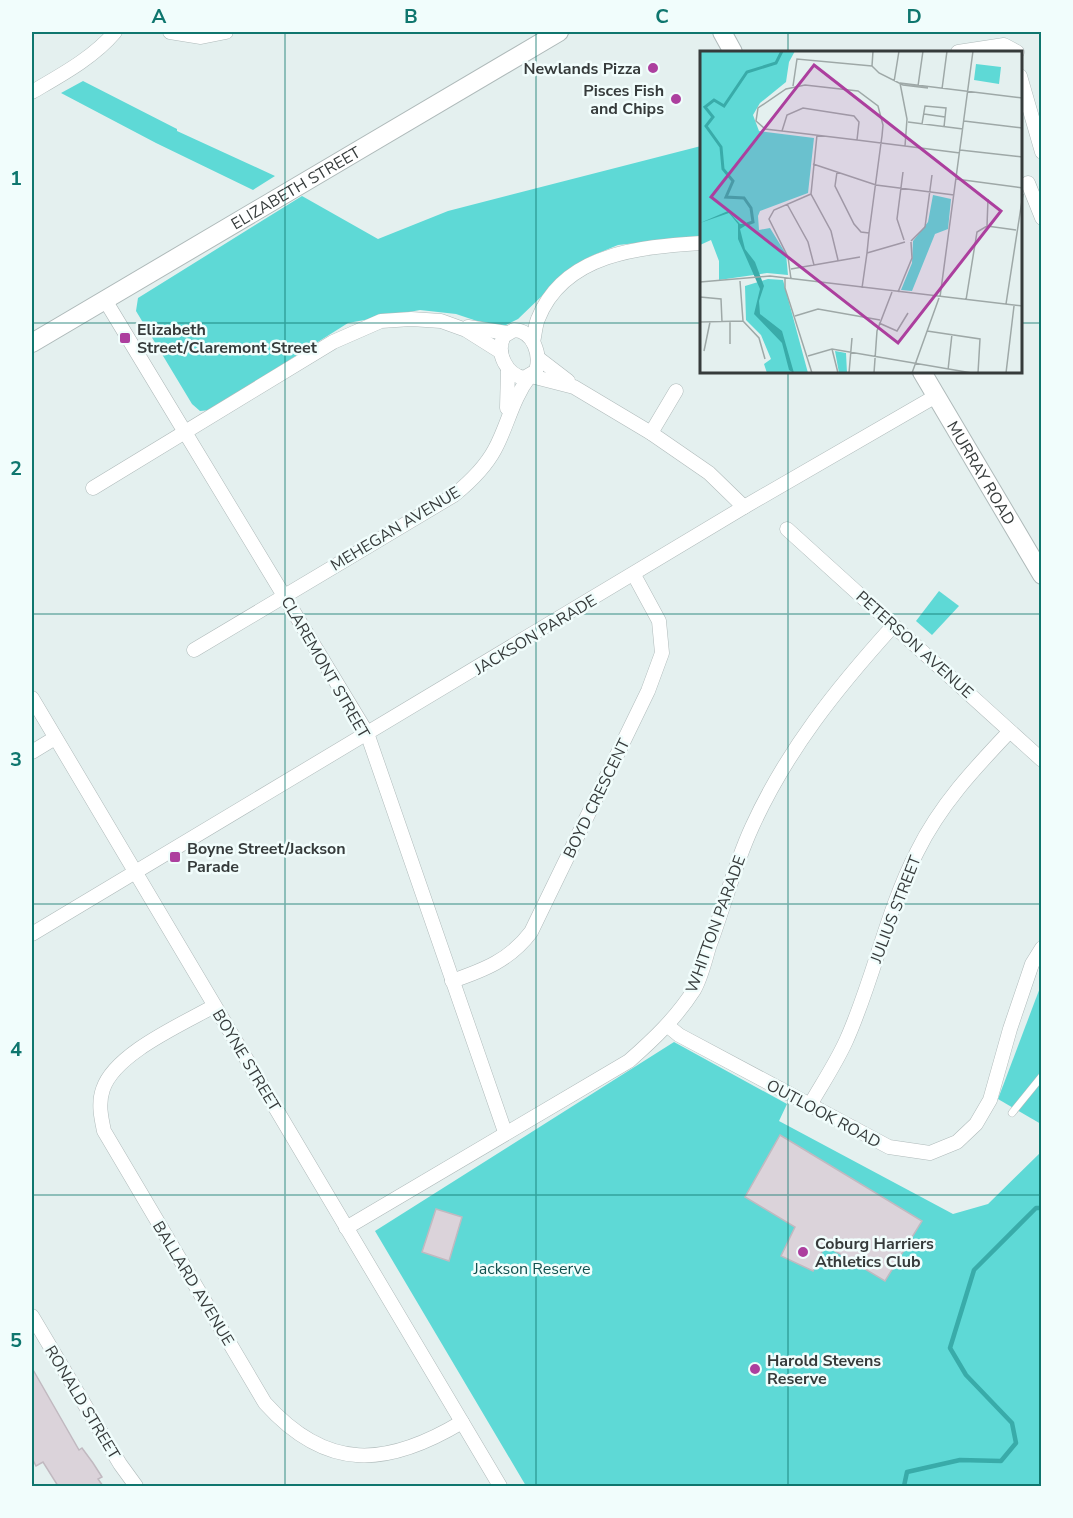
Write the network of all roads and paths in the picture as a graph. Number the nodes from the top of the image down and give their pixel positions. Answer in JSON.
{"nodes":[{"id":1,"x":115,"y":32,"type":"edge"},
{"id":2,"x":170,"y":32,"type":"edge"},
{"id":3,"x":226,"y":32,"type":"edge"},
{"id":4,"x":559,"y":32,"type":"edge"},
{"id":5,"x":722,"y":32,"type":"edge"},
{"id":6,"x":732,"y":51,"type":"edge"},
{"id":7,"x":965,"y":51,"type":"edge"},
{"id":8,"x":1015,"y":51,"type":"edge"},
{"id":9,"x":1022,"y":83,"type":"edge"},
{"id":10,"x":32,"y":92,"type":"edge"},
{"id":11,"x":1041,"y":152,"type":"edge"},
{"id":12,"x":1041,"y":177,"type":"edge"},
{"id":13,"x":1024,"y":184,"type":"edge"},
{"id":14,"x":1041,"y":218,"type":"edge"},
{"id":15,"x":700,"y":243,"type":"edge"},
{"id":16,"x":552,"y":296,"type":"junction"},
{"id":17,"x":105,"y":300,"type":"junction"},
{"id":18,"x":457,"y":326,"type":"junction"},
{"id":19,"x":510,"y":332,"type":"junction"},
{"id":20,"x":533,"y":342,"type":"junction"},
{"id":21,"x":32,"y":343,"type":"edge"},
{"id":22,"x":501,"y":352,"type":"junction"},
{"id":23,"x":538,"y":358,"type":"junction"},
{"id":24,"x":508,"y":370,"type":"junction"},
{"id":25,"x":923,"y":374,"type":"edge"},
{"id":26,"x":530,"y":376,"type":"junction"},
{"id":27,"x":574,"y":387,"type":"junction"},
{"id":28,"x":676,"y":391,"type":"dead end"},
{"id":29,"x":936,"y":396,"type":"junction"},
{"id":30,"x":507,"y":416,"type":"junction"},
{"id":31,"x":185,"y":432,"type":"junction"},
{"id":32,"x":651,"y":433,"type":"junction"},
{"id":33,"x":93,"y":488,"type":"dead end"},
{"id":34,"x":744,"y":507,"type":"junction"},
{"id":35,"x":787,"y":529,"type":"dead end"},
{"id":36,"x":634,"y":575,"type":"junction"},
{"id":37,"x":1041,"y":575,"type":"edge"},
{"id":38,"x":284,"y":595,"type":"junction"},
{"id":39,"x":893,"y":626,"type":"junction"},
{"id":40,"x":194,"y":650,"type":"dead end"},
{"id":41,"x":32,"y":698,"type":"edge"},
{"id":42,"x":1009,"y":732,"type":"junction"},
{"id":43,"x":367,"y":733,"type":"junction"},
{"id":44,"x":55,"y":738,"type":"junction"},
{"id":45,"x":32,"y":752,"type":"edge"},
{"id":46,"x":1041,"y":760,"type":"edge"},
{"id":47,"x":135,"y":872,"type":"junction"},
{"id":48,"x":32,"y":934,"type":"edge"},
{"id":49,"x":1041,"y":948,"type":"edge"},
{"id":50,"x":452,"y":981,"type":"junction"},
{"id":51,"x":214,"y":1006,"type":"junction"},
{"id":52,"x":668,"y":1026,"type":"junction"},
{"id":53,"x":1041,"y":1076,"type":"edge"},
{"id":54,"x":810,"y":1105,"type":"junction"},
{"id":55,"x":1012,"y":1113,"type":"dead end"},
{"id":56,"x":505,"y":1132,"type":"junction"},
{"id":57,"x":346,"y":1228,"type":"junction"},
{"id":58,"x":32,"y":1316,"type":"edge"},
{"id":59,"x":462,"y":1422,"type":"junction"},
{"id":60,"x":136,"y":1486,"type":"edge"},
{"id":61,"x":500,"y":1486,"type":"edge"}],
"edges":[{"from":1,"to":10,"type":"street"},
{"from":2,"to":3,"type":"street"},
{"from":4,"to":17,"type":"street","name":"ELIZABETH STREET"},
{"from":5,"to":6,"type":"street"},
{"from":7,"to":8,"type":"street"},
{"from":9,"to":11,"type":"street"},
{"from":12,"to":13,"type":"street"},
{"from":13,"to":14,"type":"street"},
{"from":15,"to":16,"type":"street"},
{"from":16,"to":19,"type":"street"},
{"from":16,"to":20,"type":"street"},
{"from":17,"to":21,"type":"street","name":"ELIZABETH STREET"},
{"from":17,"to":31,"type":"street","name":"CLAREMONT STREET"},
{"from":18,"to":19,"type":"street"},
{"from":18,"to":22,"type":"street"},
{"from":18,"to":31,"type":"street"},
{"from":19,"to":20,"type":"street"},
{"from":19,"to":22,"type":"street"},
{"from":20,"to":23,"type":"street"},
{"from":22,"to":24,"type":"street"},
{"from":23,"to":26,"type":"street"},
{"from":23,"to":27,"type":"street"},
{"from":24,"to":26,"type":"street"},
{"from":24,"to":30,"type":"street","name":"MEHEGAN AVENUE"},
{"from":25,"to":29,"type":"street","name":"MURRAY ROAD"},
{"from":26,"to":27,"type":"street"},
{"from":26,"to":30,"type":"street","name":"MEHEGAN AVENUE"},
{"from":27,"to":32,"type":"street"},
{"from":28,"to":32,"type":"street"},
{"from":29,"to":34,"type":"street","name":"JACKSON PARADE"},
{"from":29,"to":37,"type":"street","name":"MURRAY ROAD"},
{"from":30,"to":38,"type":"street","name":"MEHEGAN AVENUE"},
{"from":31,"to":33,"type":"street"},
{"from":31,"to":38,"type":"street","name":"CLAREMONT STREET"},
{"from":32,"to":34,"type":"street"},
{"from":34,"to":36,"type":"street","name":"JACKSON PARADE"},
{"from":35,"to":39,"type":"street","name":"PETERSON AVENUE"},
{"from":36,"to":43,"type":"street","name":"JACKSON PARADE"},
{"from":36,"to":50,"type":"street","name":"BOYD CRESCENT"},
{"from":38,"to":40,"type":"street","name":"MEHEGAN AVENUE"},
{"from":38,"to":43,"type":"street","name":"CLAREMONT STREET"},
{"from":39,"to":42,"type":"street","name":"PETERSON AVENUE"},
{"from":39,"to":52,"type":"street","name":"WHITTON PARADE"},
{"from":41,"to":44,"type":"street","name":"BOYNE STREET"},
{"from":42,"to":46,"type":"street","name":"PETERSON AVENUE"},
{"from":42,"to":54,"type":"street","name":"JULIUS STREET"},
{"from":43,"to":47,"type":"street","name":"JACKSON PARADE"},
{"from":43,"to":50,"type":"street","name":"CLAREMONT STREET"},
{"from":44,"to":45,"type":"street"},
{"from":44,"to":47,"type":"street","name":"BOYNE STREET"},
{"from":47,"to":48,"type":"street"},
{"from":47,"to":51,"type":"street","name":"BOYNE STREET"},
{"from":49,"to":54,"type":"street","name":"OUTLOOK ROAD"},
{"from":50,"to":56,"type":"street","name":"CLAREMONT STREET"},
{"from":51,"to":57,"type":"street","name":"BOYNE STREET"},
{"from":51,"to":59,"type":"street","name":"BALLARD AVENUE"},
{"from":52,"to":54,"type":"street","name":"OUTLOOK ROAD"},
{"from":52,"to":56,"type":"street","name":"WHITTON PARADE"},
{"from":53,"to":55,"type":"lane"},
{"from":56,"to":57,"type":"street","name":"WHITTON PARADE"},
{"from":57,"to":59,"type":"street","name":"BOYNE STREET"},
{"from":58,"to":60,"type":"street","name":"RONALD STREET"},
{"from":59,"to":61,"type":"street"}]}
